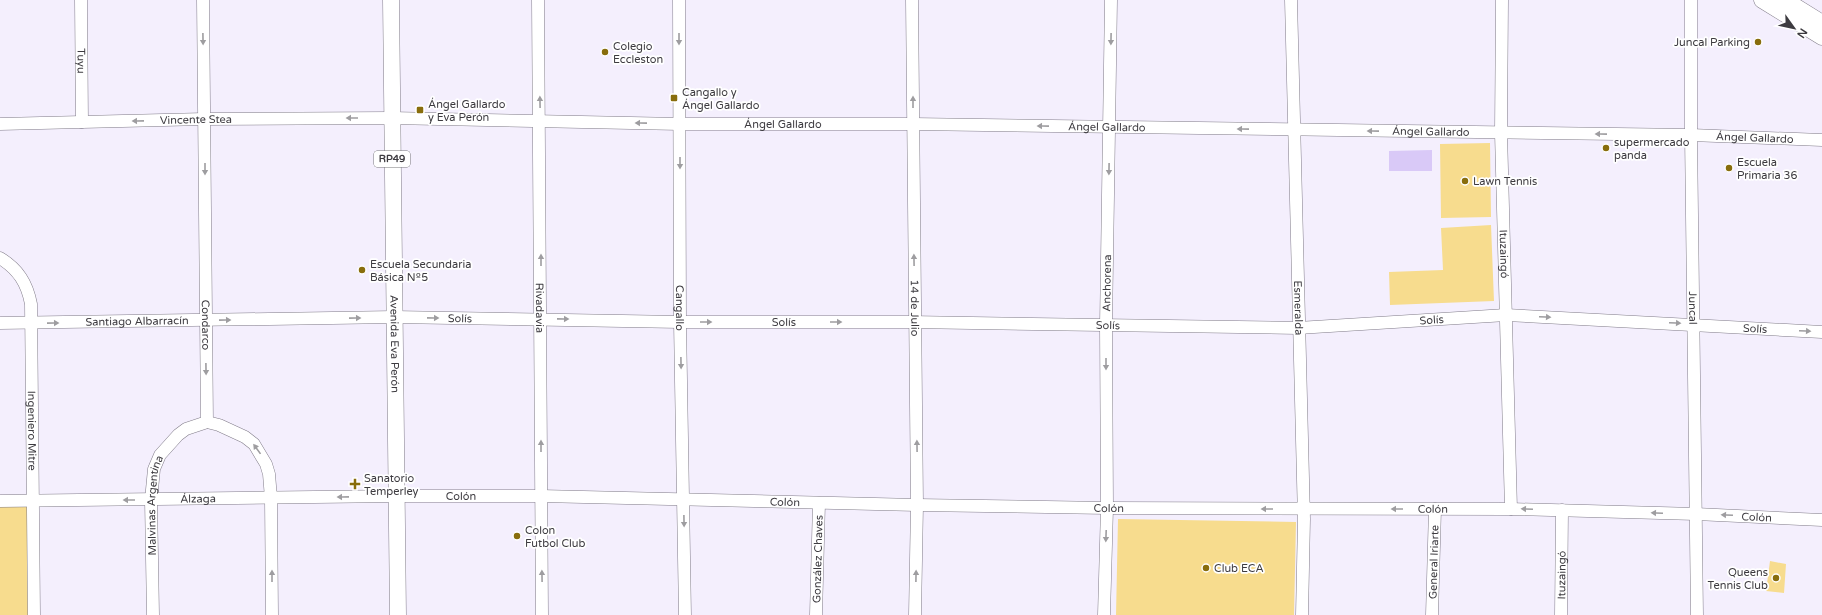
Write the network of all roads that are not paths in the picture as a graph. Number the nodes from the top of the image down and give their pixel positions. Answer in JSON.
{"nodes":[{"id":1,"x":81,"y":0,"type":"edge"},
{"id":2,"x":203,"y":0,"type":"edge"},
{"id":3,"x":391,"y":0,"type":"edge"},
{"id":4,"x":538,"y":0,"type":"edge"},
{"id":5,"x":679,"y":0,"type":"edge"},
{"id":6,"x":912,"y":0,"type":"edge"},
{"id":7,"x":1111,"y":0,"type":"edge"},
{"id":8,"x":1291,"y":0,"type":"edge"},
{"id":9,"x":1502,"y":0,"type":"edge"},
{"id":10,"x":1691,"y":0,"type":"edge"},
{"id":11,"x":1762,"y":0,"type":"edge"},
{"id":12,"x":1785,"y":0,"type":"edge"},
{"id":13,"x":1822,"y":23,"type":"edge"},
{"id":14,"x":1822,"y":37,"type":"edge"},
{"id":15,"x":391,"y":118,"type":"junction"},
{"id":16,"x":204,"y":119,"type":"junction"},
{"id":17,"x":540,"y":121,"type":"junction"},
{"id":18,"x":82,"y":122,"type":"junction"},
{"id":19,"x":0,"y":124,"type":"edge"},
{"id":20,"x":680,"y":124,"type":"junction"},
{"id":21,"x":912,"y":124,"type":"junction"},
{"id":22,"x":1109,"y":127,"type":"junction"},
{"id":23,"x":1295,"y":130,"type":"junction"},
{"id":24,"x":1501,"y":133,"type":"junction"},
{"id":25,"x":1691,"y":135,"type":"junction"},
{"id":26,"x":1822,"y":140,"type":"edge"},
{"id":27,"x":0,"y":258,"type":"edge"},
{"id":28,"x":1506,"y":315,"type":"junction"},
{"id":29,"x":394,"y":317,"type":"junction"},
{"id":30,"x":541,"y":319,"type":"junction"},
{"id":31,"x":206,"y":321,"type":"junction"},
{"id":32,"x":680,"y":322,"type":"junction"},
{"id":33,"x":915,"y":322,"type":"junction"},
{"id":34,"x":0,"y":323,"type":"edge"},
{"id":35,"x":32,"y":323,"type":"junction"},
{"id":36,"x":1694,"y":324,"type":"junction"},
{"id":37,"x":1106,"y":325,"type":"junction"},
{"id":38,"x":1298,"y":328,"type":"junction"},
{"id":39,"x":1822,"y":332,"type":"edge"},
{"id":40,"x":207,"y":422,"type":"junction"},
{"id":41,"x":396,"y":496,"type":"junction"},
{"id":42,"x":541,"y":496,"type":"junction"},
{"id":43,"x":271,"y":498,"type":"junction"},
{"id":44,"x":151,"y":500,"type":"junction"},
{"id":45,"x":683,"y":500,"type":"junction"},
{"id":46,"x":0,"y":501,"type":"edge"},
{"id":47,"x":34,"y":501,"type":"junction"},
{"id":48,"x":819,"y":503,"type":"junction"},
{"id":49,"x":918,"y":505,"type":"junction"},
{"id":50,"x":1107,"y":508,"type":"junction"},
{"id":51,"x":1304,"y":509,"type":"junction"},
{"id":52,"x":1435,"y":509,"type":"junction"},
{"id":53,"x":1511,"y":509,"type":"junction"},
{"id":54,"x":1562,"y":510,"type":"junction"},
{"id":55,"x":1696,"y":514,"type":"junction"},
{"id":56,"x":1822,"y":520,"type":"edge"},
{"id":57,"x":34,"y":615,"type":"edge"},
{"id":58,"x":153,"y":615,"type":"edge"},
{"id":59,"x":272,"y":615,"type":"edge"},
{"id":60,"x":398,"y":615,"type":"edge"},
{"id":61,"x":542,"y":615,"type":"edge"},
{"id":62,"x":685,"y":615,"type":"edge"},
{"id":63,"x":816,"y":615,"type":"edge"},
{"id":64,"x":915,"y":615,"type":"edge"},
{"id":65,"x":1104,"y":615,"type":"edge"},
{"id":66,"x":1302,"y":615,"type":"edge"},
{"id":67,"x":1432,"y":615,"type":"edge"},
{"id":68,"x":1561,"y":615,"type":"edge"},
{"id":69,"x":1697,"y":615,"type":"edge"}],
"edges":[{"from":1,"to":18,"type":"street","name":"Tuyu"},
{"from":2,"to":16,"type":"street","name":"Condarco","one_way":true},
{"from":3,"to":15,"type":"main road","name":"Avenida Eva Perón","number":"RP49"},
{"from":17,"to":4,"type":"street","name":"Rivadavia","one_way":true},
{"from":5,"to":20,"type":"street","name":"Cangallo","one_way":true},
{"from":21,"to":6,"type":"street","name":"14 de Julio","one_way":true},
{"from":7,"to":22,"type":"street","name":"Anchorena","one_way":true},
{"from":8,"to":23,"type":"street","name":"Esmeralda"},
{"from":9,"to":24,"type":"street","name":"Ituzaingó"},
{"from":10,"to":25,"type":"street","name":"Juncal"},
{"from":11,"to":14,"type":"main road"},
{"from":12,"to":13,"type":"main road"},
{"from":15,"to":16,"type":"street","name":"Vincente Stea","one_way":true},
{"from":15,"to":17,"type":"street","name":"Ángel Gallardo"},
{"from":15,"to":29,"type":"main road","name":"Avenida Eva Perón","number":"RP49"},
{"from":16,"to":18,"type":"street","name":"Vincente Stea","one_way":true},
{"from":16,"to":31,"type":"street","name":"Condarco","one_way":true},
{"from":20,"to":17,"type":"street","name":"Ángel Gallardo","one_way":true},
{"from":30,"to":17,"type":"street","name":"Rivadavia","one_way":true},
{"from":18,"to":19,"type":"street","name":"Vincente Stea"},
{"from":20,"to":21,"type":"street","name":"Ángel Gallardo"},
{"from":20,"to":32,"type":"street","name":"Cangallo","one_way":true},
{"from":22,"to":21,"type":"street","name":"Ángel Gallardo","one_way":true},
{"from":33,"to":21,"type":"street","name":"14 de Julio","one_way":true},
{"from":23,"to":22,"type":"street","name":"Ángel Gallardo","one_way":true},
{"from":22,"to":37,"type":"street","name":"Anchorena","one_way":true},
{"from":24,"to":23,"type":"street","name":"Ángel Gallardo","one_way":true},
{"from":23,"to":38,"type":"street","name":"Esmeralda"},
{"from":25,"to":24,"type":"street","name":"Ángel Gallardo","one_way":true},
{"from":24,"to":28,"type":"street","name":"Ituzaingó"},
{"from":25,"to":26,"type":"street","name":"Ángel Gallardo"},
{"from":25,"to":36,"type":"street","name":"Juncal"},
{"from":27,"to":35,"type":"street","name":"Ingeniero Mitre"},
{"from":28,"to":36,"type":"street","name":"Solís","one_way":true},
{"from":28,"to":38,"type":"street","name":"Solís"},
{"from":28,"to":53,"type":"street","name":"Ituzaingó"},
{"from":29,"to":30,"type":"street","name":"Solís","one_way":true},
{"from":31,"to":29,"type":"street","name":"Santiago Albarracín","one_way":true},
{"from":29,"to":41,"type":"main road","name":"Avenida Eva Perón","number":"RP49"},
{"from":30,"to":32,"type":"street","name":"Solís","one_way":true},
{"from":42,"to":30,"type":"street","name":"Rivadavia","one_way":true},
{"from":35,"to":31,"type":"street","name":"Santiago Albarracín","one_way":true},
{"from":31,"to":40,"type":"street","name":"Condarco","one_way":true},
{"from":32,"to":33,"type":"street","name":"Solís","one_way":true},
{"from":32,"to":45,"type":"street","name":"Cangallo","one_way":true},
{"from":33,"to":37,"type":"street","name":"Solís"},
{"from":49,"to":33,"type":"street","name":"14 de Julio","one_way":true},
{"from":34,"to":35,"type":"street","name":"Santiago Albarracín"},
{"from":35,"to":47,"type":"street","name":"Ingeniero Mitre"},
{"from":36,"to":39,"type":"street","name":"Solís","one_way":true},
{"from":36,"to":55,"type":"street","name":"Juncal"},
{"from":37,"to":38,"type":"street","name":"Solís"},
{"from":37,"to":50,"type":"street","name":"Anchorena","one_way":true},
{"from":38,"to":51,"type":"street","name":"Esmeralda"},
{"from":43,"to":40,"type":"street","one_way":true},
{"from":40,"to":44,"type":"street","name":"Malvinas Argentina"},
{"from":41,"to":42,"type":"street","name":"Colón"},
{"from":41,"to":43,"type":"street","name":"Álzaga","one_way":true},
{"from":41,"to":60,"type":"main road","name":"Avenida Eva Perón","number":"RP49"},
{"from":42,"to":45,"type":"street","name":"Colón"},
{"from":61,"to":42,"type":"street","name":"Rivadavia","one_way":true},
{"from":43,"to":44,"type":"street","name":"Álzaga"},
{"from":59,"to":43,"type":"street","one_way":true},
{"from":44,"to":47,"type":"street","name":"Álzaga","one_way":true},
{"from":44,"to":58,"type":"street","name":"Malvinas Argentina"},
{"from":45,"to":48,"type":"street","name":"Colón"},
{"from":45,"to":62,"type":"street","name":"Cangallo","one_way":true},
{"from":46,"to":47,"type":"street","name":"Álzaga"},
{"from":47,"to":57,"type":"street","name":"Ingeniero Mitre"},
{"from":48,"to":49,"type":"street","name":"Colón"},
{"from":48,"to":63,"type":"street","name":"González Chaves"},
{"from":49,"to":50,"type":"street","name":"Colón"},
{"from":64,"to":49,"type":"street","name":"14 de Julio","one_way":true},
{"from":51,"to":50,"type":"street","name":"Colón","one_way":true},
{"from":50,"to":65,"type":"street","name":"Anchorena","one_way":true},
{"from":52,"to":51,"type":"street","name":"Colón","one_way":true},
{"from":51,"to":66,"type":"street","name":"Esmeralda"},
{"from":52,"to":53,"type":"street","name":"Colón"},
{"from":52,"to":67,"type":"street","name":"General Iriarte"},
{"from":54,"to":53,"type":"street","name":"Colón","one_way":true},
{"from":55,"to":54,"type":"street","name":"Colón","one_way":true},
{"from":54,"to":68,"type":"street","name":"Ituzaingó"},
{"from":56,"to":55,"type":"street","name":"Colón","one_way":true},
{"from":55,"to":69,"type":"street","name":"Juncal"}]}
